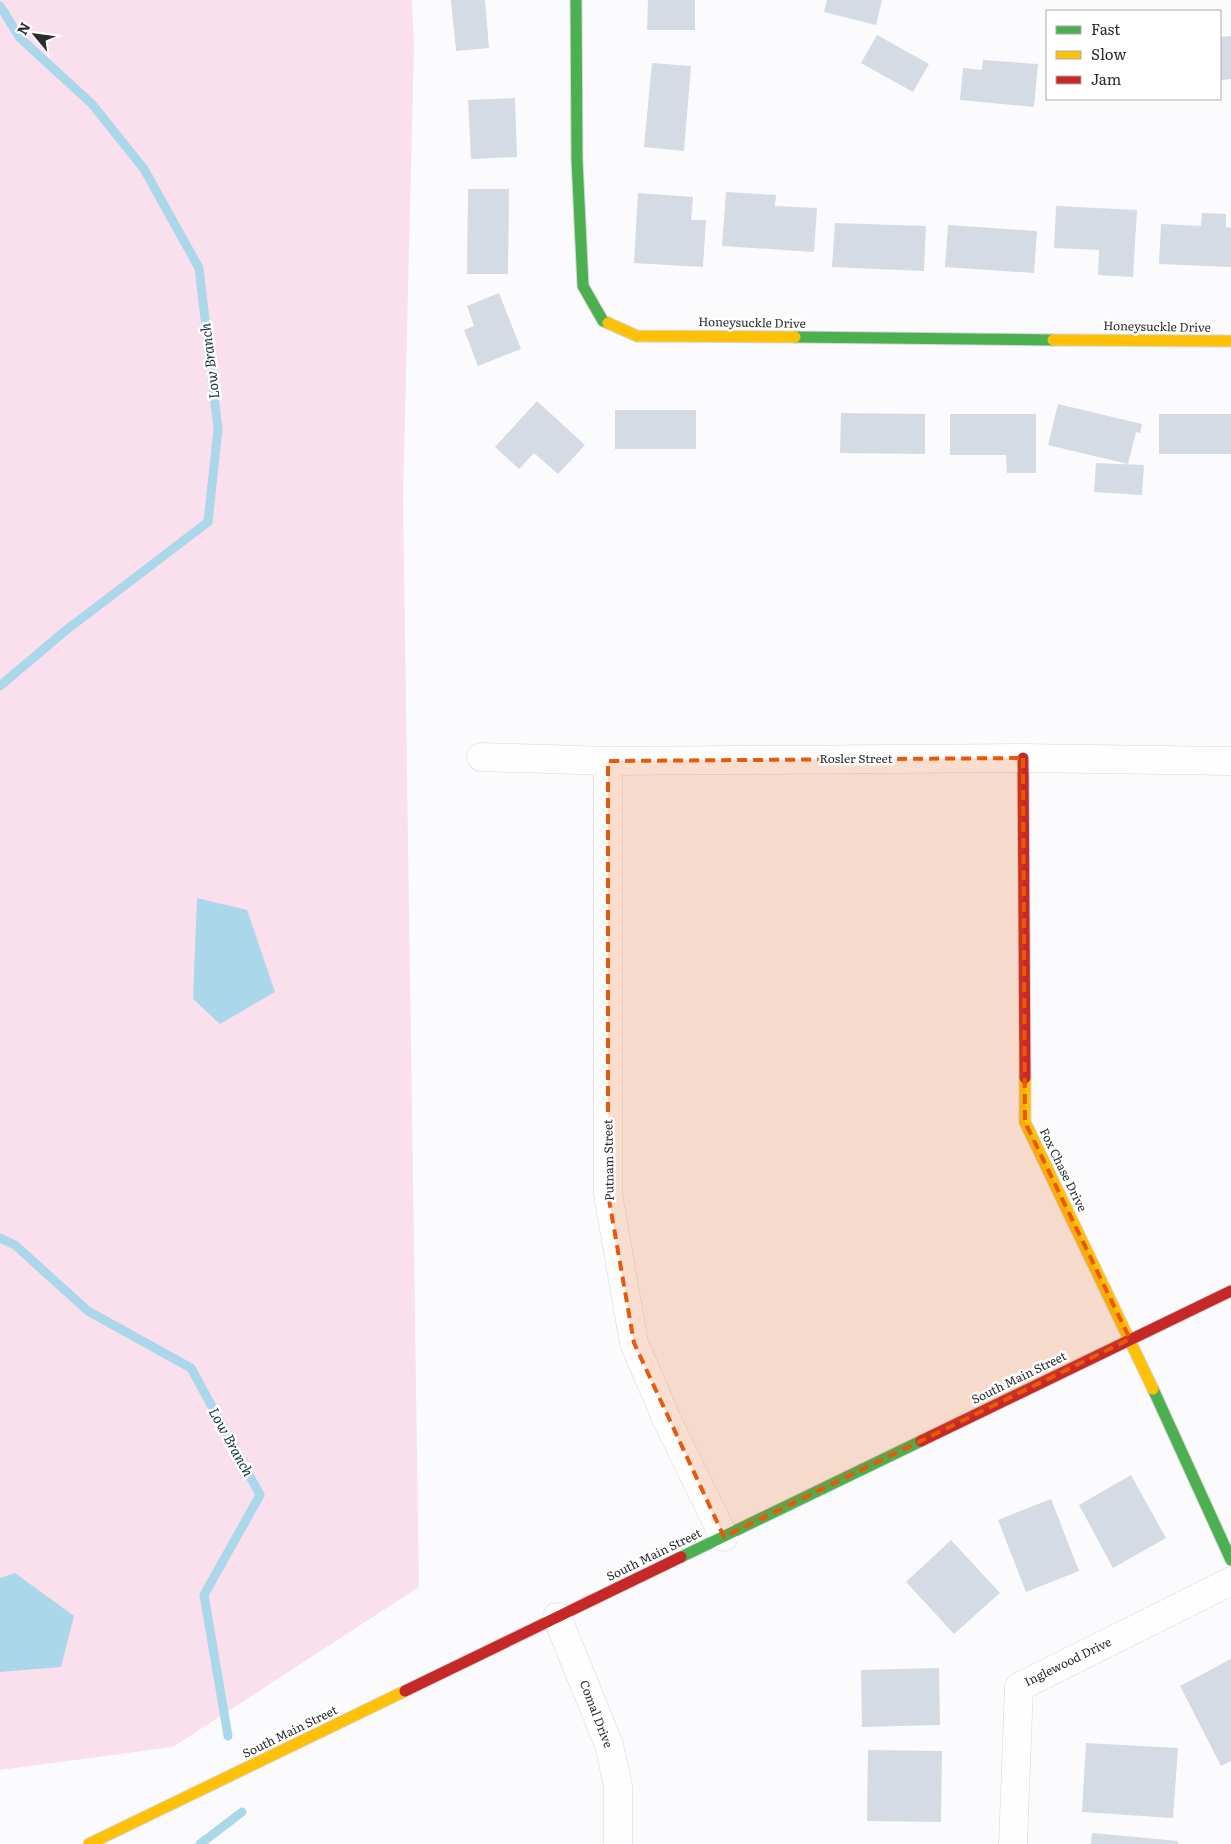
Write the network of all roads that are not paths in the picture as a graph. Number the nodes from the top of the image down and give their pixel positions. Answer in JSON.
{"nodes":[{"id":1,"x":576,"y":0,"type":"edge"},
{"id":2,"x":1231,"y":341,"type":"edge"},
{"id":3,"x":481,"y":757,"type":"dead end"},
{"id":4,"x":1023,"y":758,"type":"junction"},
{"id":5,"x":608,"y":761,"type":"junction"},
{"id":6,"x":1231,"y":761,"type":"edge"},
{"id":7,"x":1231,"y":1291,"type":"edge"},
{"id":8,"x":1130,"y":1340,"type":"junction"},
{"id":9,"x":724,"y":1537,"type":"junction"},
{"id":10,"x":1231,"y":1560,"type":"edge"},
{"id":11,"x":1231,"y":1581,"type":"edge"},
{"id":12,"x":557,"y":1618,"type":"junction"},
{"id":13,"x":89,"y":1844,"type":"edge"},
{"id":14,"x":618,"y":1844,"type":"edge"},
{"id":15,"x":1012,"y":1844,"type":"edge"}],
"edges":[{"from":1,"to":2,"type":"street","name":"Honeysuckle Drive"},
{"from":3,"to":5,"type":"street","name":"Rosler Street"},
{"from":4,"to":5,"type":"street","name":"Rosler Street"},
{"from":4,"to":6,"type":"street","name":"Rosler Street"},
{"from":4,"to":8,"type":"street","name":"Fox Chase Drive"},
{"from":5,"to":9,"type":"street","name":"Putnam Street"},
{"from":7,"to":8,"type":"street","name":"South Main Street"},
{"from":8,"to":9,"type":"street","name":"South Main Street"},
{"from":8,"to":10,"type":"street","name":"Fox Chase Drive"},
{"from":9,"to":12,"type":"street","name":"South Main Street"},
{"from":11,"to":15,"type":"street","name":"Inglewood Drive"},
{"from":12,"to":13,"type":"street","name":"South Main Street"},
{"from":12,"to":14,"type":"street","name":"Comal Drive"}]}
